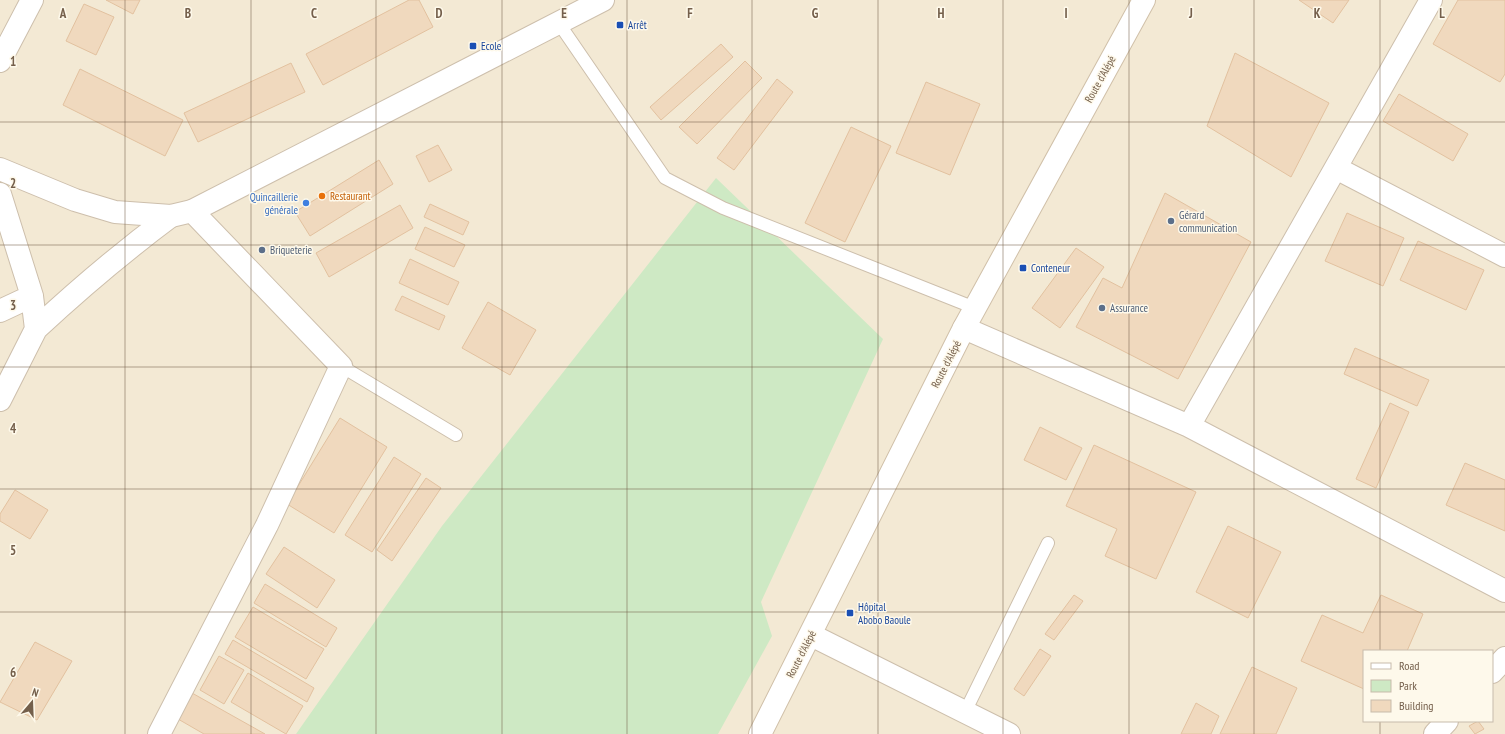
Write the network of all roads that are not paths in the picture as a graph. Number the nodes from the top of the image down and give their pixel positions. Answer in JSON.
{"nodes":[{"id":1,"x":32,"y":0,"type":"edge"},
{"id":2,"x":1144,"y":0,"type":"edge"},
{"id":3,"x":1431,"y":0,"type":"edge"},
{"id":4,"x":599,"y":1,"type":"edge"},
{"id":5,"x":558,"y":22,"type":"junction"},
{"id":6,"x":0,"y":61,"type":"edge"},
{"id":7,"x":0,"y":168,"type":"edge"},
{"id":8,"x":1336,"y":168,"type":"junction"},
{"id":9,"x":0,"y":194,"type":"edge"},
{"id":10,"x":181,"y":213,"type":"junction"},
{"id":11,"x":1505,"y":256,"type":"edge"},
{"id":12,"x":32,"y":296,"type":"junction"},
{"id":13,"x":975,"y":308,"type":"junction"},
{"id":14,"x":0,"y":311,"type":"edge"},
{"id":15,"x":964,"y":328,"type":"junction"},
{"id":16,"x":36,"y":329,"type":"junction"},
{"id":17,"x":342,"y":366,"type":"junction"},
{"id":18,"x":0,"y":400,"type":"edge"},
{"id":19,"x":1189,"y":426,"type":"junction"},
{"id":20,"x":456,"y":435,"type":"dead end"},
{"id":21,"x":1048,"y":543,"type":"dead end"},
{"id":22,"x":1505,"y":591,"type":"edge"},
{"id":23,"x":811,"y":635,"type":"junction"},
{"id":24,"x":1505,"y":658,"type":"edge"},
{"id":25,"x":1493,"y":671,"type":"edge"},
{"id":26,"x":965,"y":712,"type":"junction"},
{"id":27,"x":1446,"y":722,"type":"edge"},
{"id":28,"x":159,"y":734,"type":"edge"},
{"id":29,"x":760,"y":734,"type":"edge"},
{"id":30,"x":1009,"y":734,"type":"edge"},
{"id":31,"x":1435,"y":734,"type":"edge"}],
"edges":[{"from":1,"to":6,"type":"street"},
{"from":2,"to":13,"type":"street","name":"Route d'Alépé"},
{"from":3,"to":8,"type":"street"},
{"from":4,"to":5,"type":"street"},
{"from":5,"to":10,"type":"street"},
{"from":5,"to":13,"type":"lane"},
{"from":7,"to":10,"type":"street"},
{"from":8,"to":11,"type":"street"},
{"from":8,"to":19,"type":"street"},
{"from":9,"to":12,"type":"street"},
{"from":10,"to":16,"type":"street"},
{"from":10,"to":17,"type":"street"},
{"from":12,"to":14,"type":"street"},
{"from":12,"to":16,"type":"street"},
{"from":13,"to":15,"type":"street","name":"Route d'Alépé"},
{"from":15,"to":19,"type":"street"},
{"from":15,"to":23,"type":"street","name":"Route d'Alépé"},
{"from":16,"to":18,"type":"street"},
{"from":17,"to":20,"type":"lane"},
{"from":17,"to":28,"type":"street"},
{"from":19,"to":22,"type":"street"},
{"from":21,"to":26,"type":"lane"},
{"from":23,"to":26,"type":"street"},
{"from":23,"to":29,"type":"street","name":"Route d'Alépé"},
{"from":24,"to":25,"type":"street"},
{"from":26,"to":30,"type":"street"},
{"from":27,"to":31,"type":"street"}]}
